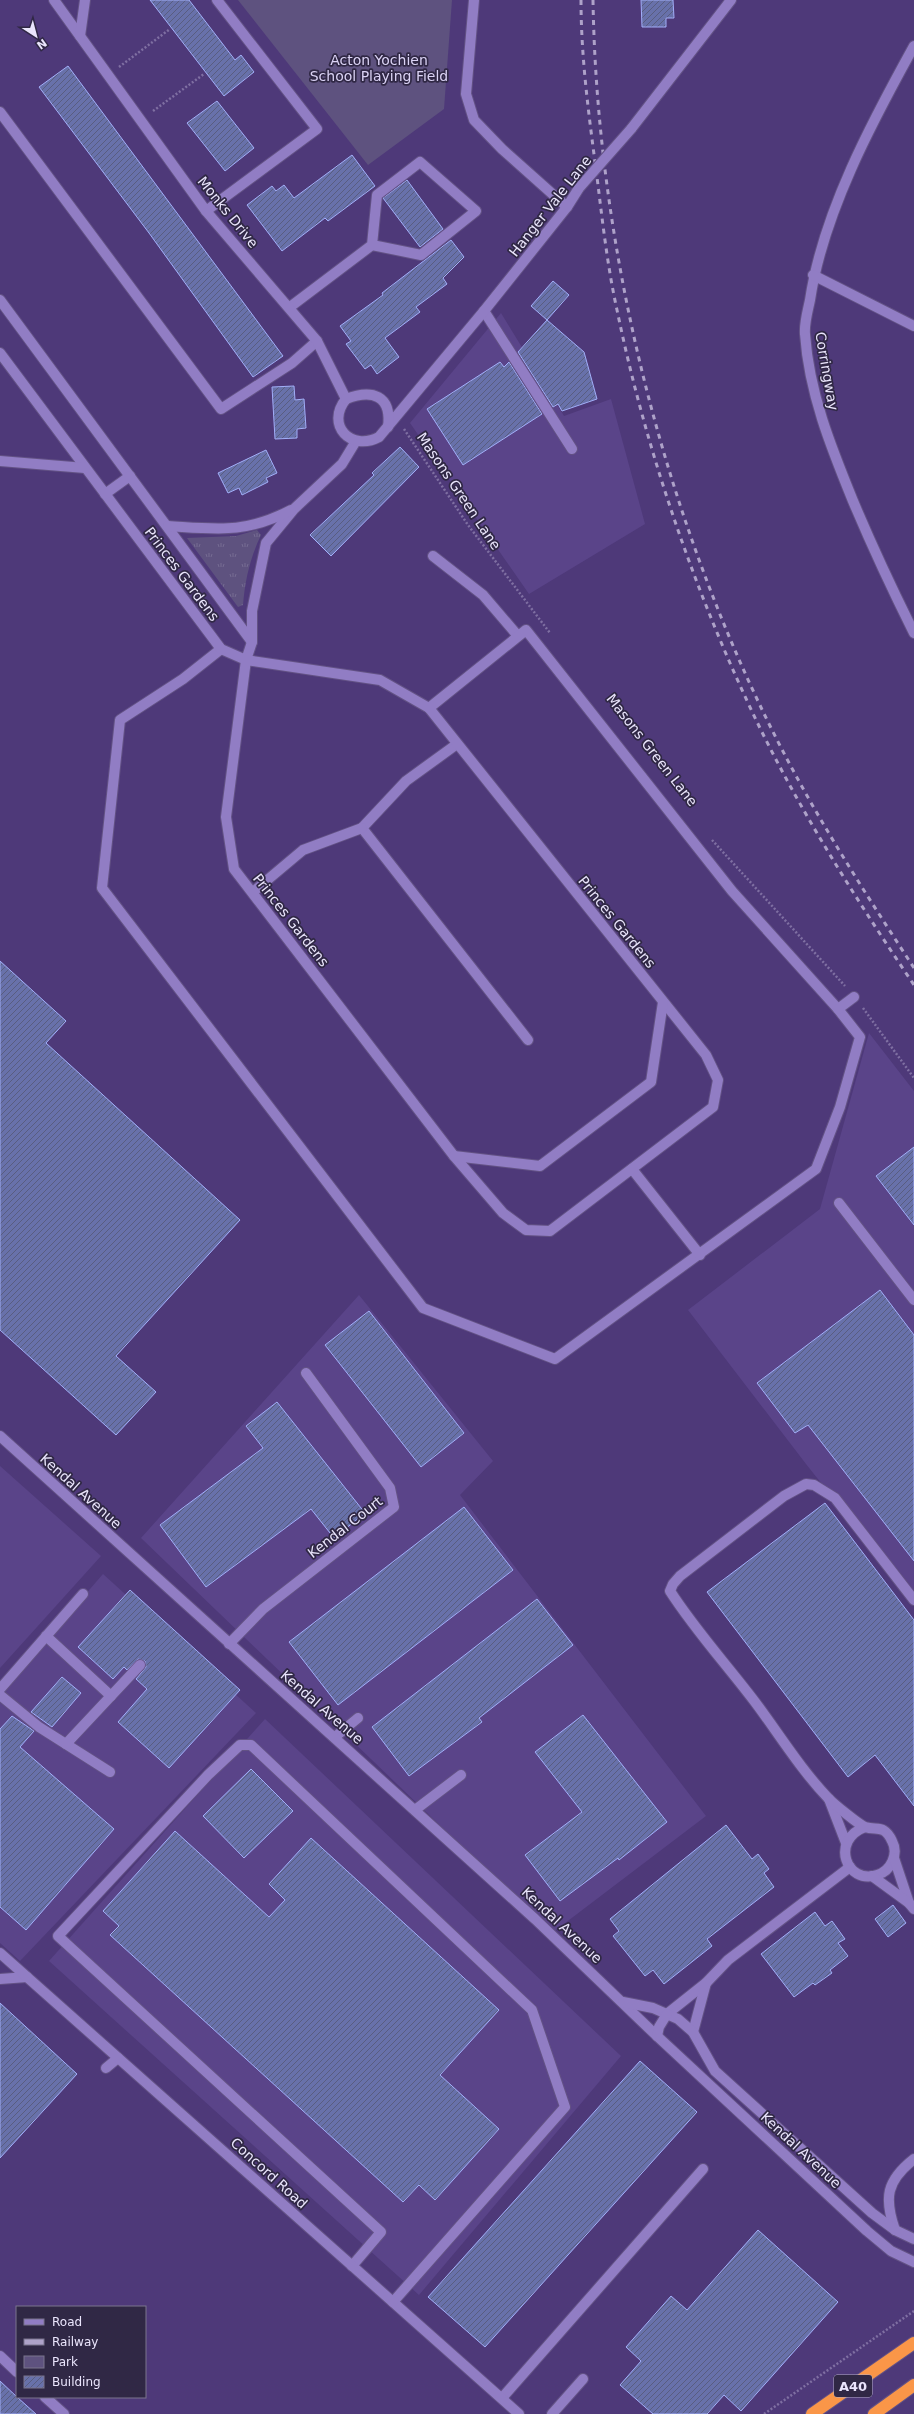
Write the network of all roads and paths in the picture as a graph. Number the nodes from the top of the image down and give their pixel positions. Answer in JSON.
{"nodes":[{"id":1,"x":54,"y":0,"type":"edge"},
{"id":2,"x":85,"y":0,"type":"edge"},
{"id":3,"x":217,"y":0,"type":"edge"},
{"id":4,"x":474,"y":0,"type":"edge"},
{"id":5,"x":731,"y":0,"type":"edge"},
{"id":6,"x":170,"y":29,"type":"dead end"},
{"id":7,"x":80,"y":36,"type":"junction"},
{"id":8,"x":914,"y":46,"type":"edge"},
{"id":9,"x":204,"y":74,"type":"dead end"},
{"id":10,"x":108,"y":76,"type":"junction"},
{"id":11,"x":0,"y":112,"type":"edge"},
{"id":12,"x":141,"y":120,"type":"junction"},
{"id":13,"x":567,"y":207,"type":"junction"},
{"id":14,"x":206,"y":210,"type":"junction"},
{"id":15,"x":372,"y":245,"type":"junction"},
{"id":16,"x":813,"y":275,"type":"junction"},
{"id":17,"x":0,"y":300,"type":"edge"},
{"id":18,"x":290,"y":306,"type":"junction"},
{"id":19,"x":484,"y":311,"type":"junction"},
{"id":20,"x":914,"y":326,"type":"edge"},
{"id":21,"x":317,"y":341,"type":"junction"},
{"id":22,"x":0,"y":353,"type":"edge"},
{"id":23,"x":346,"y":399,"type":"junction"},
{"id":24,"x":393,"y":415,"type":"junction"},
{"id":25,"x":356,"y":441,"type":"junction"},
{"id":26,"x":572,"y":449,"type":"dead end"},
{"id":27,"x":0,"y":461,"type":"edge"},
{"id":28,"x":85,"y":468,"type":"junction"},
{"id":29,"x":130,"y":476,"type":"junction"},
{"id":30,"x":105,"y":494,"type":"junction"},
{"id":31,"x":294,"y":509,"type":"junction"},
{"id":32,"x":168,"y":526,"type":"junction"},
{"id":33,"x":433,"y":556,"type":"dead end"},
{"id":34,"x":914,"y":633,"type":"edge"},
{"id":35,"x":518,"y":636,"type":"junction"},
{"id":36,"x":554,"y":640,"type":"dead end"},
{"id":37,"x":252,"y":642,"type":"junction"},
{"id":38,"x":221,"y":649,"type":"junction"},
{"id":39,"x":246,"y":660,"type":"junction"},
{"id":40,"x":429,"y":708,"type":"junction"},
{"id":41,"x":457,"y":744,"type":"junction"},
{"id":42,"x":362,"y":828,"type":"junction"},
{"id":43,"x":712,"y":839,"type":"dead end"},
{"id":44,"x":252,"y":892,"type":"junction"},
{"id":45,"x":854,"y":996,"type":"junction"},
{"id":46,"x":663,"y":1002,"type":"junction"},
{"id":47,"x":838,"y":1010,"type":"junction"},
{"id":48,"x":528,"y":1040,"type":"dead end"},
{"id":49,"x":914,"y":1078,"type":"edge"},
{"id":50,"x":454,"y":1156,"type":"junction"},
{"id":51,"x":632,"y":1169,"type":"junction"},
{"id":52,"x":839,"y":1203,"type":"dead end"},
{"id":53,"x":700,"y":1255,"type":"junction"},
{"id":54,"x":914,"y":1300,"type":"edge"},
{"id":55,"x":306,"y":1373,"type":"dead end"},
{"id":56,"x":0,"y":1436,"type":"edge"},
{"id":57,"x":83,"y":1594,"type":"dead end"},
{"id":58,"x":914,"y":1600,"type":"edge"},
{"id":59,"x":46,"y":1636,"type":"junction"},
{"id":60,"x":229,"y":1644,"type":"junction"},
{"id":61,"x":140,"y":1665,"type":"dead end"},
{"id":62,"x":0,"y":1689,"type":"edge"},
{"id":63,"x":0,"y":1695,"type":"edge"},
{"id":64,"x":111,"y":1696,"type":"junction"},
{"id":65,"x":358,"y":1718,"type":"dead end"},
{"id":66,"x":335,"y":1737,"type":"junction"},
{"id":67,"x":66,"y":1744,"type":"junction"},
{"id":68,"x":110,"y":1772,"type":"dead end"},
{"id":69,"x":461,"y":1775,"type":"dead end"},
{"id":70,"x":829,"y":1799,"type":"junction"},
{"id":71,"x":416,"y":1810,"type":"junction"},
{"id":72,"x":865,"y":1827,"type":"junction"},
{"id":73,"x":846,"y":1843,"type":"junction"},
{"id":74,"x":894,"y":1858,"type":"junction"},
{"id":75,"x":850,"y":1867,"type":"junction"},
{"id":76,"x":872,"y":1876,"type":"junction"},
{"id":77,"x":911,"y":1906,"type":"edge"},
{"id":78,"x":0,"y":1953,"type":"edge"},
{"id":79,"x":27,"y":1977,"type":"junction"},
{"id":80,"x":0,"y":1979,"type":"edge"},
{"id":81,"x":706,"y":1983,"type":"junction"},
{"id":82,"x":622,"y":2002,"type":"junction"},
{"id":83,"x":667,"y":2014,"type":"junction"},
{"id":84,"x":693,"y":2032,"type":"junction"},
{"id":85,"x":657,"y":2036,"type":"junction"},
{"id":86,"x":118,"y":2058,"type":"junction"},
{"id":87,"x":106,"y":2068,"type":"dead end"},
{"id":88,"x":914,"y":2159,"type":"edge"},
{"id":89,"x":703,"y":2169,"type":"dead end"},
{"id":90,"x":895,"y":2230,"type":"junction"},
{"id":91,"x":914,"y":2239,"type":"edge"},
{"id":92,"x":914,"y":2262,"type":"edge"},
{"id":93,"x":352,"y":2266,"type":"junction"},
{"id":94,"x":393,"y":2302,"type":"junction"},
{"id":95,"x":914,"y":2311,"type":"edge"},
{"id":96,"x":914,"y":2334,"type":"edge"},
{"id":97,"x":914,"y":2344,"type":"edge"},
{"id":98,"x":0,"y":2356,"type":"edge"},
{"id":99,"x":895,"y":2357,"type":"junction"},
{"id":100,"x":16,"y":2371,"type":"edge"},
{"id":101,"x":583,"y":2379,"type":"dead end"},
{"id":102,"x":914,"y":2385,"type":"edge"},
{"id":103,"x":46,"y":2398,"type":"edge"},
{"id":104,"x":502,"y":2398,"type":"junction"},
{"id":105,"x":64,"y":2414,"type":"edge"},
{"id":106,"x":519,"y":2414,"type":"edge"},
{"id":107,"x":552,"y":2414,"type":"edge"},
{"id":108,"x":764,"y":2414,"type":"edge"},
{"id":109,"x":812,"y":2414,"type":"edge"},
{"id":110,"x":874,"y":2414,"type":"edge"}],
"edges":[{"from":1,"to":7,"type":"street","name":"Monks Drive"},
{"from":2,"to":7,"type":"street"},
{"from":3,"to":14,"type":"street"},
{"from":4,"to":13,"type":"street"},
{"from":5,"to":13,"type":"street","name":"Hanger Vale Lane","bridge":true},
{"from":6,"to":10,"type":"path"},
{"from":7,"to":10,"type":"street","name":"Monks Drive"},
{"from":8,"to":16,"type":"street","name":"Corringway"},
{"from":9,"to":12,"type":"path"},
{"from":10,"to":12,"type":"street","name":"Monks Drive"},
{"from":11,"to":21,"type":"street"},
{"from":12,"to":14,"type":"street","name":"Monks Drive"},
{"from":13,"to":19,"type":"street","name":"Hanger Vale Lane"},
{"from":14,"to":18,"type":"street","name":"Monks Drive"},
{"from":15,"to":15,"type":"street"},
{"from":15,"to":18,"type":"street"},
{"from":16,"to":20,"type":"street"},
{"from":16,"to":34,"type":"street","name":"Corringway"},
{"from":17,"to":29,"type":"street","name":"Princes Gardens"},
{"from":18,"to":21,"type":"street","name":"Monks Drive"},
{"from":19,"to":24,"type":"street","name":"Hanger Vale Lane"},
{"from":19,"to":26,"type":"street"},
{"from":21,"to":23,"type":"street","name":"Monks Drive"},
{"from":22,"to":28,"type":"street","name":"Princes Gardens"},
{"from":23,"to":24,"type":"street"},
{"from":23,"to":25,"type":"street"},
{"from":24,"to":25,"type":"street","name":"Hanger Vale Lane"},
{"from":24,"to":36,"type":"path","name":"Masons Green Lane"},
{"from":25,"to":31,"type":"street"},
{"from":27,"to":28,"type":"street"},
{"from":28,"to":30,"type":"street","name":"Princes Gardens"},
{"from":29,"to":30,"type":"street"},
{"from":29,"to":32,"type":"street","name":"Princes Gardens"},
{"from":30,"to":38,"type":"street","name":"Princes Gardens"},
{"from":31,"to":32,"type":"street","name":"Princes Gardens"},
{"from":31,"to":37,"type":"street","name":"Princes Gardens"},
{"from":32,"to":37,"type":"street","name":"Princes Gardens"},
{"from":33,"to":35,"type":"street"},
{"from":35,"to":40,"type":"street"},
{"from":35,"to":47,"type":"street"},
{"from":37,"to":39,"type":"street","name":"Princes Gardens"},
{"from":38,"to":39,"type":"street","name":"Princes Gardens"},
{"from":38,"to":53,"type":"street"},
{"from":39,"to":40,"type":"street","name":"Princes Gardens"},
{"from":39,"to":44,"type":"street","name":"Princes Gardens"},
{"from":40,"to":41,"type":"street","name":"Princes Gardens"},
{"from":41,"to":42,"type":"street"},
{"from":41,"to":46,"type":"street","name":"Princes Gardens"},
{"from":42,"to":44,"type":"street"},
{"from":42,"to":48,"type":"street"},
{"from":43,"to":45,"type":"path"},
{"from":44,"to":50,"type":"street","name":"Princes Gardens"},
{"from":45,"to":47,"type":"street"},
{"from":45,"to":49,"type":"path"},
{"from":46,"to":50,"type":"street"},
{"from":46,"to":51,"type":"street","name":"Princes Gardens"},
{"from":47,"to":53,"type":"street"},
{"from":50,"to":51,"type":"street","name":"Princes Gardens"},
{"from":51,"to":53,"type":"street"},
{"from":52,"to":54,"type":"street"},
{"from":55,"to":60,"type":"street","name":"Kendal Court"},
{"from":56,"to":60,"type":"street","name":"Kendal Avenue"},
{"from":57,"to":59,"type":"street"},
{"from":58,"to":70,"type":"street"},
{"from":59,"to":62,"type":"street"},
{"from":59,"to":64,"type":"street"},
{"from":60,"to":66,"type":"street","name":"Kendal Avenue"},
{"from":61,"to":64,"type":"street"},
{"from":63,"to":67,"type":"street"},
{"from":64,"to":67,"type":"street"},
{"from":65,"to":66,"type":"street"},
{"from":66,"to":71,"type":"street","name":"Kendal Avenue"},
{"from":67,"to":68,"type":"street"},
{"from":69,"to":71,"type":"street"},
{"from":70,"to":72,"type":"street"},
{"from":70,"to":73,"type":"street"},
{"from":71,"to":82,"type":"street","name":"Kendal Avenue"},
{"from":72,"to":73,"type":"street"},
{"from":72,"to":74,"type":"street"},
{"from":73,"to":75,"type":"street"},
{"from":74,"to":76,"type":"street"},
{"from":74,"to":77,"type":"street"},
{"from":75,"to":76,"type":"street"},
{"from":75,"to":81,"type":"street"},
{"from":76,"to":77,"type":"street"},
{"from":78,"to":79,"type":"street","name":"Concord Road"},
{"from":79,"to":80,"type":"street"},
{"from":79,"to":86,"type":"street","name":"Concord Road"},
{"from":81,"to":83,"type":"street"},
{"from":81,"to":84,"type":"street"},
{"from":82,"to":83,"type":"street","name":"Kendal Avenue"},
{"from":82,"to":85,"type":"street","name":"Kendal Avenue"},
{"from":83,"to":84,"type":"street","name":"Kendal Avenue"},
{"from":83,"to":85,"type":"street"},
{"from":84,"to":90,"type":"street","name":"Kendal Avenue"},
{"from":85,"to":92,"type":"street","name":"Kendal Avenue"},
{"from":86,"to":87,"type":"street"},
{"from":86,"to":93,"type":"street","name":"Concord Road"},
{"from":88,"to":90,"type":"street"},
{"from":89,"to":104,"type":"street"},
{"from":90,"to":91,"type":"street","name":"Kendal Avenue"},
{"from":93,"to":94,"type":"street","name":"Concord Road"},
{"from":93,"to":94,"type":"street"},
{"from":94,"to":104,"type":"street","name":"Concord Road"},
{"from":95,"to":108,"type":"path"},
{"from":96,"to":99,"type":"highway"},
{"from":97,"to":99,"type":"highway","number":"A40"},
{"from":98,"to":100,"type":"street"},
{"from":99,"to":109,"type":"highway","number":"A40"},
{"from":101,"to":107,"type":"street"},
{"from":102,"to":110,"type":"highway","number":"A40"},
{"from":103,"to":105,"type":"street"},
{"from":104,"to":106,"type":"street","name":"Concord Road"}]}
